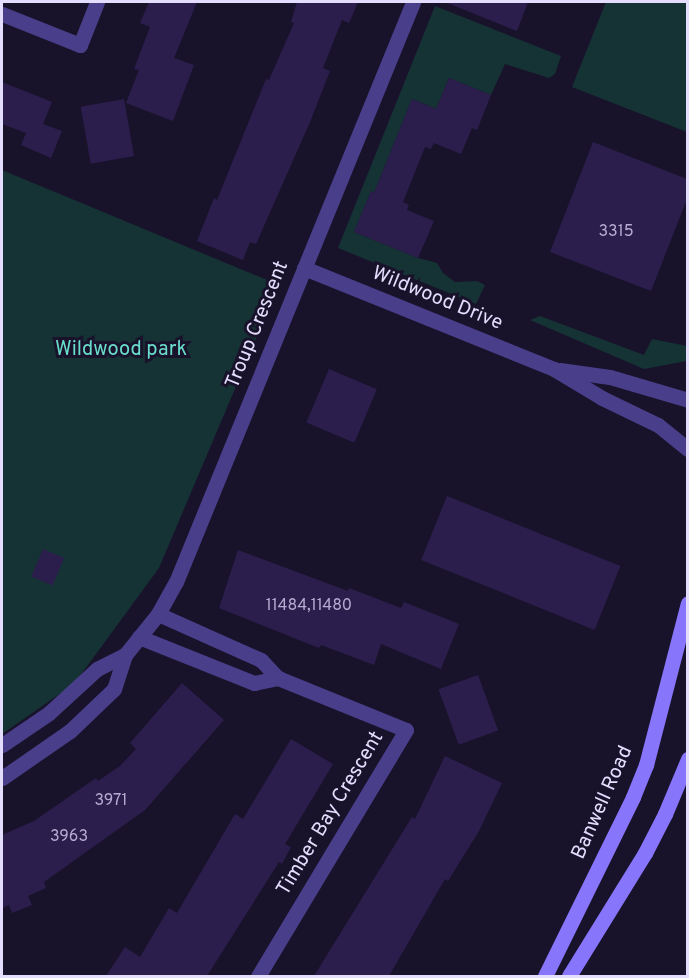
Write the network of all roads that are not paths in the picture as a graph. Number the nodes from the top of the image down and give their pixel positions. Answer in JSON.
{"nodes":[{"id":1,"x":97,"y":2,"type":"edge"},
{"id":2,"x":412,"y":2,"type":"edge"},
{"id":3,"x":2,"y":14,"type":"edge"},
{"id":4,"x":304,"y":268,"type":"junction"},
{"id":5,"x":554,"y":369,"type":"junction"},
{"id":6,"x":687,"y":400,"type":"edge"},
{"id":7,"x":687,"y":449,"type":"edge"},
{"id":8,"x":687,"y":603,"type":"edge"},
{"id":9,"x":158,"y":614,"type":"junction"},
{"id":10,"x":139,"y":637,"type":"junction"},
{"id":11,"x":125,"y":655,"type":"junction"},
{"id":12,"x":278,"y":678,"type":"junction"},
{"id":13,"x":2,"y":745,"type":"edge"},
{"id":14,"x":687,"y":759,"type":"edge"},
{"id":15,"x":2,"y":778,"type":"edge"},
{"id":16,"x":258,"y":976,"type":"edge"},
{"id":17,"x":544,"y":976,"type":"edge"},
{"id":18,"x":569,"y":976,"type":"edge"}],
"edges":[{"from":1,"to":3,"type":"street"},
{"from":2,"to":4,"type":"street","name":"Troup Crescent"},
{"from":4,"to":5,"type":"street","name":"Wildwood Drive"},
{"from":4,"to":9,"type":"street","name":"Troup Crescent"},
{"from":5,"to":6,"type":"street","name":"Wildwood Drive"},
{"from":5,"to":7,"type":"street","name":"Wildwood Drive"},
{"from":8,"to":17,"type":"main road","name":"Banwell Road"},
{"from":9,"to":10,"type":"street","name":"Troup Crescent"},
{"from":9,"to":12,"type":"street","name":"Timber Bay Crescent"},
{"from":10,"to":11,"type":"street","name":"Troup Crescent"},
{"from":10,"to":12,"type":"street","name":"Timber Bay Crescent"},
{"from":11,"to":13,"type":"street","name":"Troup Crescent"},
{"from":11,"to":15,"type":"street","name":"Troup Crescent"},
{"from":12,"to":16,"type":"street","name":"Timber Bay Crescent"},
{"from":14,"to":18,"type":"main road"}]}
